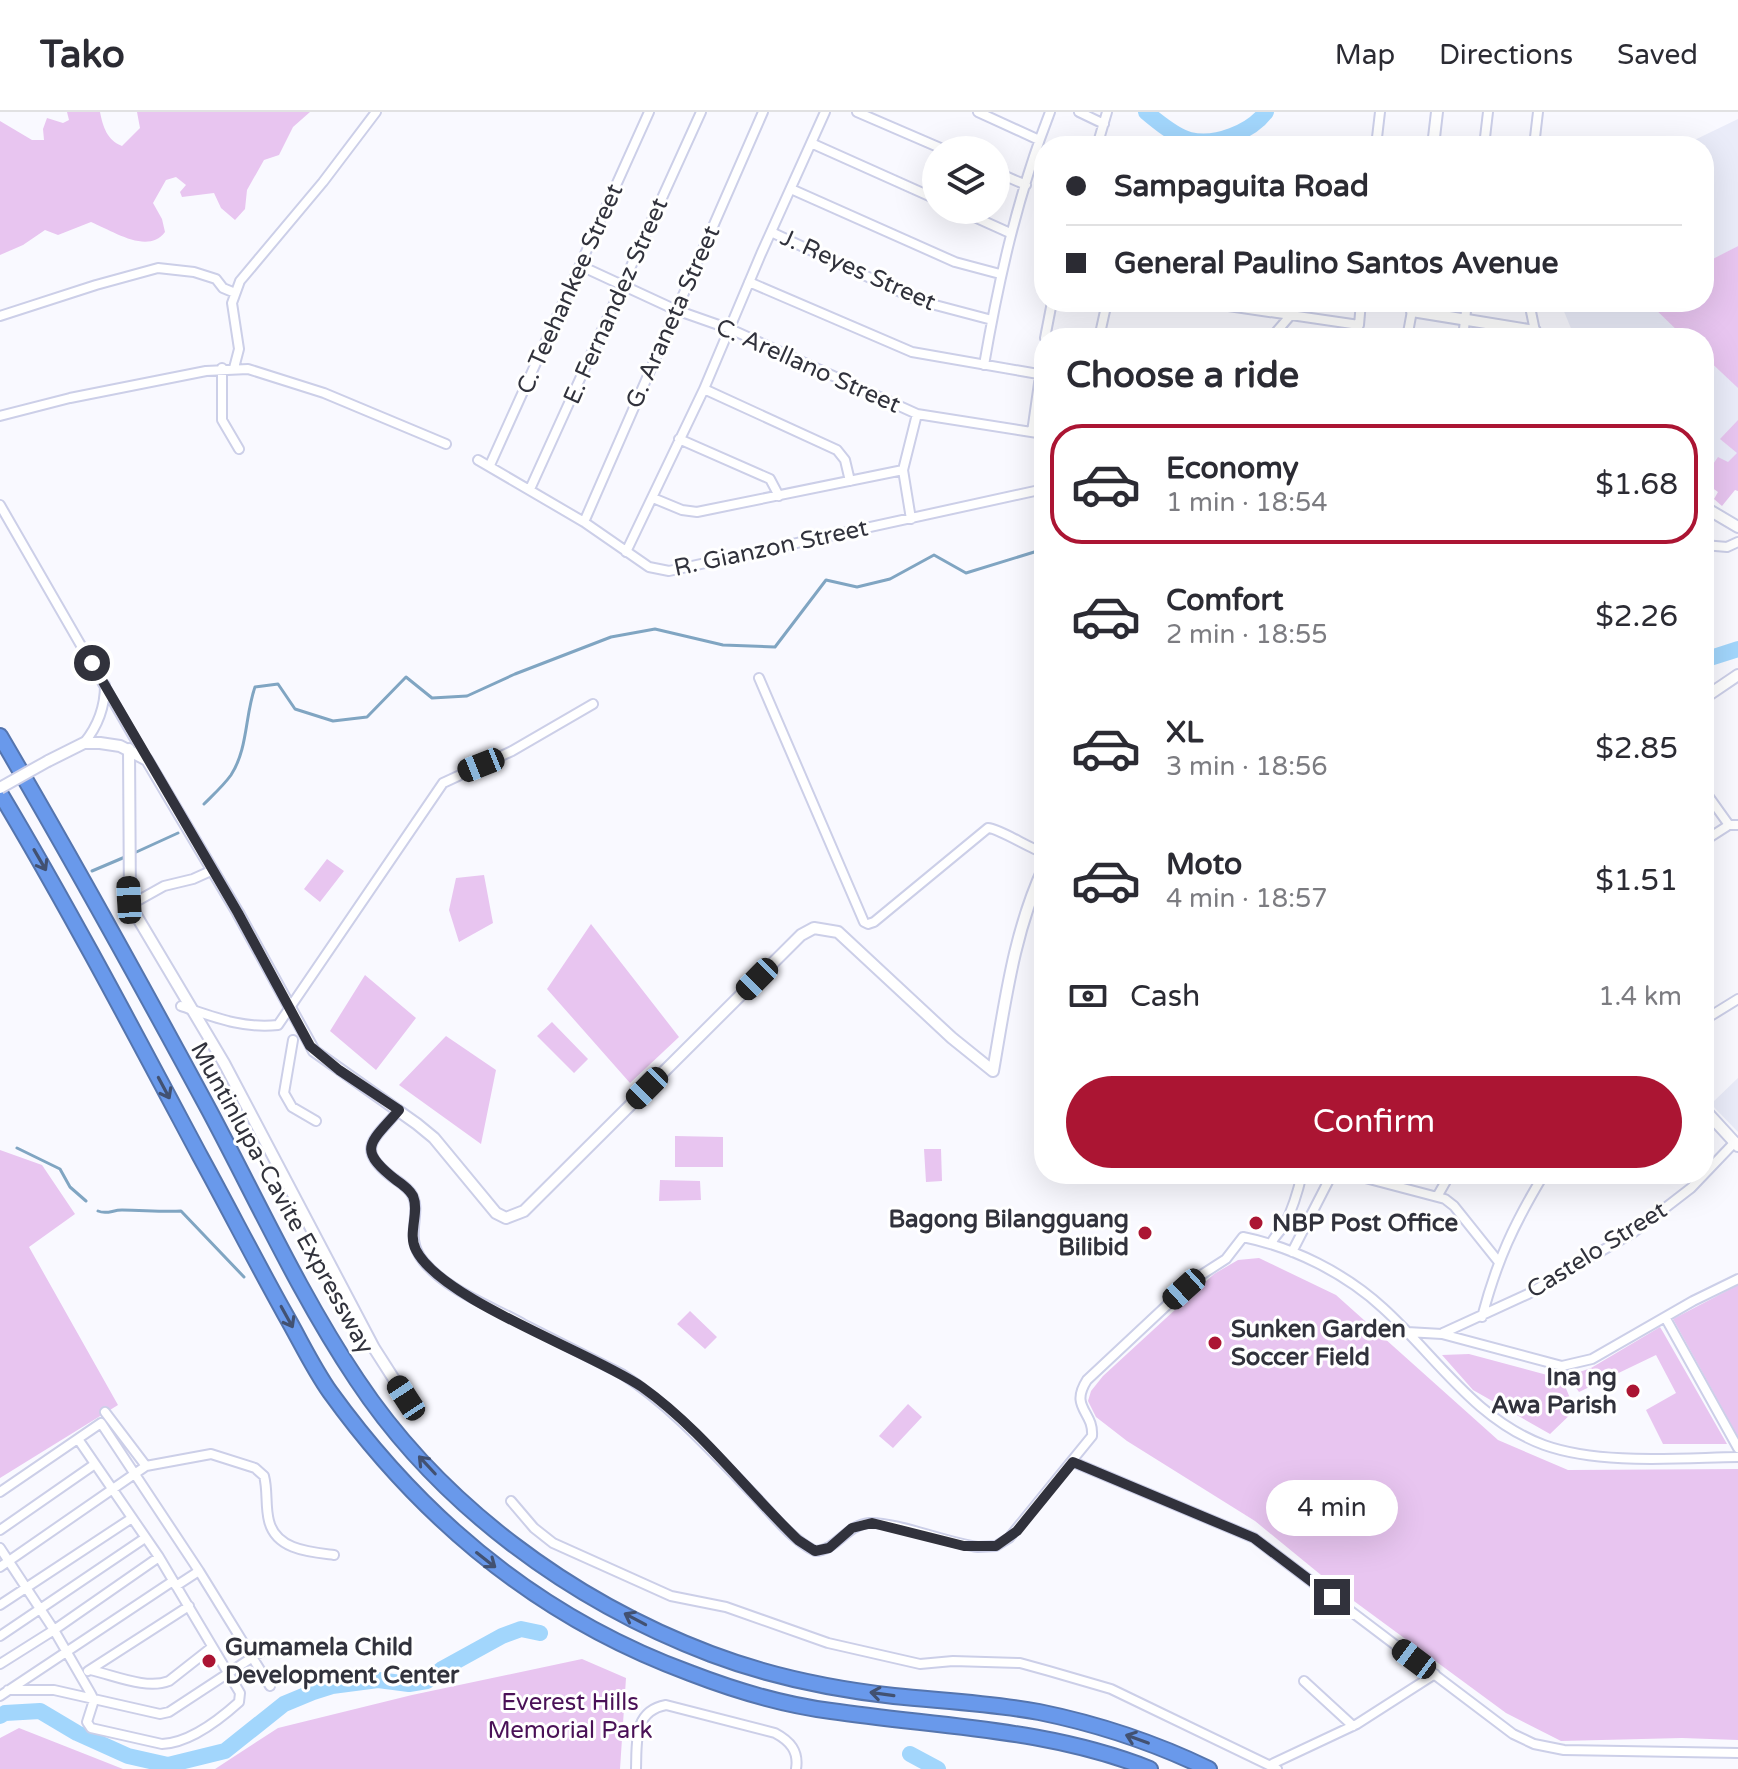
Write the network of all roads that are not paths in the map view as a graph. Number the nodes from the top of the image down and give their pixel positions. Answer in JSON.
{"nodes":[{"id":1,"x":376,"y":112,"type":"edge"},
{"id":2,"x":649,"y":112,"type":"edge"},
{"id":3,"x":701,"y":112,"type":"edge"},
{"id":4,"x":763,"y":112,"type":"edge"},
{"id":5,"x":825,"y":112,"type":"edge"},
{"id":6,"x":857,"y":112,"type":"edge"},
{"id":7,"x":978,"y":112,"type":"edge"},
{"id":8,"x":1050,"y":112,"type":"edge"},
{"id":9,"x":1079,"y":112,"type":"edge"},
{"id":10,"x":1107,"y":112,"type":"edge"},
{"id":11,"x":1380,"y":112,"type":"edge"},
{"id":12,"x":1437,"y":112,"type":"edge"},
{"id":13,"x":1488,"y":112,"type":"edge"},
{"id":14,"x":1538,"y":112,"type":"edge"},
{"id":15,"x":1104,"y":124,"type":"junction"},
{"id":16,"x":1041,"y":136,"type":"edge"},
{"id":17,"x":1100,"y":136,"type":"edge"},
{"id":18,"x":1377,"y":136,"type":"edge"},
{"id":19,"x":1434,"y":136,"type":"edge"},
{"id":20,"x":1485,"y":136,"type":"edge"},
{"id":21,"x":1535,"y":136,"type":"edge"},
{"id":22,"x":1034,"y":138,"type":"edge"},
{"id":23,"x":922,"y":140,"type":"edge"},
{"id":24,"x":811,"y":143,"type":"junction"},
{"id":25,"x":1034,"y":157,"type":"edge"},
{"id":26,"x":1010,"y":178,"type":"edge"},
{"id":27,"x":1026,"y":185,"type":"junction"},
{"id":28,"x":791,"y":189,"type":"junction"},
{"id":29,"x":922,"y":193,"type":"edge"},
{"id":30,"x":990,"y":224,"type":"edge"},
{"id":31,"x":771,"y":232,"type":"junction"},
{"id":32,"x":1010,"y":233,"type":"junction"},
{"id":33,"x":581,"y":266,"type":"junction"},
{"id":34,"x":1000,"y":274,"type":"junction"},
{"id":35,"x":749,"y":282,"type":"junction"},
{"id":36,"x":622,"y":285,"type":"junction"},
{"id":37,"x":235,"y":293,"type":"junction"},
{"id":38,"x":676,"y":310,"type":"junction"},
{"id":39,"x":1265,"y":312,"type":"edge"},
{"id":40,"x":1360,"y":312,"type":"edge"},
{"id":41,"x":1435,"y":312,"type":"edge"},
{"id":42,"x":1466,"y":312,"type":"edge"},
{"id":43,"x":0,"y":316,"type":"edge"},
{"id":44,"x":1290,"y":316,"type":"junction"},
{"id":45,"x":992,"y":320,"type":"junction"},
{"id":46,"x":1465,"y":320,"type":"junction"},
{"id":47,"x":1359,"y":325,"type":"junction"},
{"id":48,"x":1280,"y":328,"type":"edge"},
{"id":49,"x":1358,"y":328,"type":"edge"},
{"id":50,"x":1464,"y":328,"type":"edge"},
{"id":51,"x":1503,"y":328,"type":"edge"},
{"id":52,"x":730,"y":329,"type":"junction"},
{"id":53,"x":984,"y":365,"type":"junction"},
{"id":54,"x":222,"y":368,"type":"junction"},
{"id":55,"x":234,"y":368,"type":"junction"},
{"id":56,"x":1034,"y":374,"type":"edge"},
{"id":57,"x":704,"y":389,"type":"junction"},
{"id":58,"x":917,"y":414,"type":"junction"},
{"id":59,"x":0,"y":416,"type":"edge"},
{"id":60,"x":1034,"y":421,"type":"edge"},
{"id":61,"x":1032,"y":432,"type":"joint"},
{"id":62,"x":679,"y":439,"type":"junction"},
{"id":63,"x":446,"y":444,"type":"dead end"},
{"id":64,"x":239,"y":449,"type":"dead end"},
{"id":65,"x":478,"y":460,"type":"dead end"},
{"id":66,"x":490,"y":465,"type":"junction"},
{"id":67,"x":903,"y":470,"type":"junction"},
{"id":68,"x":850,"y":481,"type":"junction"},
{"id":69,"x":530,"y":489,"type":"junction"},
{"id":70,"x":1034,"y":491,"type":"edge"},
{"id":71,"x":779,"y":496,"type":"junction"},
{"id":72,"x":653,"y":498,"type":"junction"},
{"id":73,"x":0,"y":505,"type":"edge"},
{"id":74,"x":1714,"y":513,"type":"edge"},
{"id":75,"x":911,"y":519,"type":"junction"},
{"id":76,"x":584,"y":522,"type":"junction"},
{"id":77,"x":1738,"y":527,"type":"edge"},
{"id":78,"x":1738,"y":542,"type":"edge"},
{"id":79,"x":1714,"y":546,"type":"edge"},
{"id":80,"x":626,"y":552,"type":"junction"},
{"id":81,"x":1738,"y":675,"type":"edge"},
{"id":82,"x":759,"y":678,"type":"dead end"},
{"id":83,"x":105,"y":684,"type":"junction"},
{"id":84,"x":1714,"y":691,"type":"edge"},
{"id":85,"x":593,"y":704,"type":"dead end"},
{"id":86,"x":0,"y":736,"type":"edge"},
{"id":87,"x":84,"y":743,"type":"junction"},
{"id":88,"x":129,"y":749,"type":"junction"},
{"id":89,"x":147,"y":760,"type":"junction"},
{"id":90,"x":0,"y":790,"type":"edge"},
{"id":91,"x":1714,"y":802,"type":"edge"},
{"id":92,"x":1734,"y":825,"type":"edge"},
{"id":93,"x":1714,"y":836,"type":"edge"},
{"id":94,"x":1034,"y":848,"type":"edge"},
{"id":95,"x":213,"y":870,"type":"junction"},
{"id":96,"x":1034,"y":894,"type":"edge"},
{"id":97,"x":130,"y":905,"type":"junction"},
{"id":98,"x":1738,"y":999,"type":"edge"},
{"id":99,"x":181,"y":1006,"type":"dead end"},
{"id":100,"x":290,"y":1009,"type":"junction"},
{"id":101,"x":193,"y":1010,"type":"junction"},
{"id":102,"x":1714,"y":1014,"type":"edge"},
{"id":103,"x":278,"y":1025,"type":"junction"},
{"id":104,"x":306,"y":1037,"type":"junction"},
{"id":105,"x":293,"y":1040,"type":"junction"},
{"id":106,"x":399,"y":1110,"type":"junction"},
{"id":107,"x":1714,"y":1120,"type":"edge"},
{"id":108,"x":316,"y":1121,"type":"dead end"},
{"id":109,"x":1736,"y":1144,"type":"edge"},
{"id":110,"x":1714,"y":1166,"type":"edge"},
{"id":111,"x":1299,"y":1184,"type":"edge"},
{"id":112,"x":1327,"y":1184,"type":"edge"},
{"id":113,"x":1392,"y":1184,"type":"edge"},
{"id":114,"x":1444,"y":1184,"type":"edge"},
{"id":115,"x":1538,"y":1184,"type":"edge"},
{"id":116,"x":1695,"y":1184,"type":"edge"},
{"id":117,"x":1438,"y":1195,"type":"junction"},
{"id":118,"x":1271,"y":1244,"type":"junction"},
{"id":119,"x":1292,"y":1252,"type":"junction"},
{"id":120,"x":1498,"y":1261,"type":"junction"},
{"id":121,"x":1738,"y":1279,"type":"edge"},
{"id":122,"x":1482,"y":1317,"type":"junction"},
{"id":123,"x":1665,"y":1317,"type":"junction"},
{"id":124,"x":1407,"y":1332,"type":"junction"},
{"id":125,"x":1442,"y":1334,"type":"junction"},
{"id":126,"x":406,"y":1398,"type":"dead end"},
{"id":127,"x":105,"y":1412,"type":"dead end"},
{"id":128,"x":78,"y":1439,"type":"junction"},
{"id":129,"x":1738,"y":1448,"type":"edge"},
{"id":130,"x":1738,"y":1457,"type":"edge"},
{"id":131,"x":1073,"y":1462,"type":"junction"},
{"id":132,"x":95,"y":1464,"type":"junction"},
{"id":133,"x":146,"y":1466,"type":"junction"},
{"id":134,"x":133,"y":1474,"type":"junction"},
{"id":135,"x":112,"y":1489,"type":"junction"},
{"id":136,"x":0,"y":1492,"type":"edge"},
{"id":137,"x":511,"y":1501,"type":"dead end"},
{"id":138,"x":132,"y":1518,"type":"junction"},
{"id":139,"x":0,"y":1530,"type":"edge"},
{"id":140,"x":145,"y":1538,"type":"junction"},
{"id":141,"x":0,"y":1548,"type":"edge"},
{"id":142,"x":334,"y":1555,"type":"dead end"},
{"id":143,"x":159,"y":1557,"type":"junction"},
{"id":144,"x":4,"y":1564,"type":"edge"},
{"id":145,"x":199,"y":1571,"type":"junction"},
{"id":146,"x":174,"y":1584,"type":"junction"},
{"id":147,"x":26,"y":1587,"type":"junction"},
{"id":148,"x":0,"y":1605,"type":"edge"},
{"id":149,"x":189,"y":1606,"type":"junction"},
{"id":150,"x":40,"y":1609,"type":"junction"},
{"id":151,"x":54,"y":1630,"type":"junction"},
{"id":152,"x":0,"y":1636,"type":"edge"},
{"id":153,"x":211,"y":1648,"type":"junction"},
{"id":154,"x":262,"y":1651,"type":"dead end"},
{"id":155,"x":67,"y":1653,"type":"junction"},
{"id":156,"x":252,"y":1659,"type":"junction"},
{"id":157,"x":0,"y":1664,"type":"edge"},
{"id":158,"x":90,"y":1670,"type":"junction"},
{"id":159,"x":1435,"y":1674,"type":"junction"},
{"id":160,"x":80,"y":1675,"type":"junction"},
{"id":161,"x":228,"y":1676,"type":"junction"},
{"id":162,"x":1304,"y":1681,"type":"dead end"},
{"id":163,"x":270,"y":1686,"type":"dead end"},
{"id":164,"x":4,"y":1693,"type":"edge"},
{"id":165,"x":94,"y":1700,"type":"junction"},
{"id":166,"x":1353,"y":1726,"type":"junction"},
{"id":167,"x":1738,"y":1753,"type":"edge"},
{"id":168,"x":1273,"y":1767,"type":"edge"},
{"id":169,"x":636,"y":1769,"type":"edge"},
{"id":170,"x":796,"y":1769,"type":"edge"},
{"id":171,"x":1150,"y":1769,"type":"edge"},
{"id":172,"x":1209,"y":1769,"type":"edge"}],
"edges":[{"from":1,"to":37,"type":"street"},
{"from":2,"to":33,"type":"street","name":"C. Teehankee Street"},
{"from":3,"to":36,"type":"street","name":"E. Fernandez Street"},
{"from":4,"to":38,"type":"street","name":"G. Araneta Street"},
{"from":5,"to":24,"type":"street"},
{"from":6,"to":23,"type":"street"},
{"from":7,"to":22,"type":"street"},
{"from":8,"to":16,"type":"street"},
{"from":9,"to":15,"type":"street"},
{"from":10,"to":15,"type":"street"},
{"from":11,"to":18,"type":"street"},
{"from":12,"to":19,"type":"street"},
{"from":13,"to":20,"type":"street"},
{"from":14,"to":21,"type":"street"},
{"from":15,"to":17,"type":"street"},
{"from":24,"to":28,"type":"street"},
{"from":24,"to":29,"type":"street"},
{"from":25,"to":27,"type":"street"},
{"from":26,"to":27,"type":"street"},
{"from":27,"to":32,"type":"street"},
{"from":28,"to":31,"type":"street"},
{"from":28,"to":34,"type":"street"},
{"from":30,"to":32,"type":"street"},
{"from":31,"to":35,"type":"street"},
{"from":31,"to":45,"type":"street","name":"J. Reyes Street"},
{"from":32,"to":34,"type":"street"},
{"from":33,"to":36,"type":"street","name":"C. Arellano Street"},
{"from":33,"to":66,"type":"street","name":"C. Teehankee Street"},
{"from":34,"to":45,"type":"street"},
{"from":35,"to":52,"type":"street"},
{"from":35,"to":53,"type":"street"},
{"from":36,"to":38,"type":"street","name":"C. Arellano Street"},
{"from":36,"to":69,"type":"street","name":"E. Fernandez Street"},
{"from":37,"to":43,"type":"street"},
{"from":37,"to":55,"type":"street"},
{"from":38,"to":52,"type":"street","name":"C. Arellano Street"},
{"from":38,"to":76,"type":"street","name":"G. Araneta Street"},
{"from":39,"to":44,"type":"street"},
{"from":40,"to":47,"type":"street"},
{"from":41,"to":46,"type":"street"},
{"from":42,"to":46,"type":"street"},
{"from":44,"to":47,"type":"street"},
{"from":44,"to":48,"type":"street"},
{"from":45,"to":53,"type":"street"},
{"from":46,"to":50,"type":"street"},
{"from":46,"to":51,"type":"street"},
{"from":47,"to":49,"type":"street"},
{"from":52,"to":57,"type":"street"},
{"from":52,"to":58,"type":"street","name":"C. Arellano Street"},
{"from":53,"to":56,"type":"street"},
{"from":54,"to":55,"type":"street"},
{"from":54,"to":59,"type":"street"},
{"from":54,"to":64,"type":"street"},
{"from":55,"to":63,"type":"street"},
{"from":57,"to":62,"type":"street"},
{"from":57,"to":68,"type":"street"},
{"from":58,"to":61,"type":"street","name":"C. Arellano Street"},
{"from":58,"to":67,"type":"street"},
{"from":60,"to":61,"type":"street"},
{"from":62,"to":71,"type":"street"},
{"from":62,"to":72,"type":"street"},
{"from":65,"to":66,"type":"street","name":"R. Gianzon Street"},
{"from":66,"to":69,"type":"street","name":"R. Gianzon Street"},
{"from":67,"to":68,"type":"street"},
{"from":67,"to":75,"type":"street"},
{"from":68,"to":71,"type":"street"},
{"from":69,"to":76,"type":"street","name":"R. Gianzon Street"},
{"from":70,"to":75,"type":"street","name":"R. Gianzon Street"},
{"from":71,"to":72,"type":"street"},
{"from":72,"to":80,"type":"street"},
{"from":73,"to":83,"type":"street"},
{"from":74,"to":77,"type":"street"},
{"from":75,"to":80,"type":"street","name":"R. Gianzon Street"},
{"from":76,"to":80,"type":"street","name":"R. Gianzon Street"},
{"from":78,"to":79,"type":"street"},
{"from":81,"to":84,"type":"street"},
{"from":82,"to":94,"type":"street"},
{"from":83,"to":87,"type":"street"},
{"from":83,"to":89,"type":"street"},
{"from":85,"to":100,"type":"street"},
{"from":172,"to":86,"type":"highway","name":"Muntinlupa-Cavite Expressway","one_way":true},
{"from":87,"to":88,"type":"street"},
{"from":87,"to":90,"type":"street","bridge":true},
{"from":88,"to":89,"type":"street"},
{"from":88,"to":97,"type":"street"},
{"from":89,"to":95,"type":"street"},
{"from":90,"to":171,"type":"highway","name":"Muntinlupa-Cavite Expressway","one_way":true},
{"from":91,"to":92,"type":"street"},
{"from":92,"to":93,"type":"street"},
{"from":95,"to":97,"type":"street"},
{"from":95,"to":100,"type":"street"},
{"from":96,"to":106,"type":"street"},
{"from":97,"to":101,"type":"street"},
{"from":98,"to":102,"type":"street"},
{"from":99,"to":101,"type":"street"},
{"from":100,"to":103,"type":"street"},
{"from":100,"to":104,"type":"street"},
{"from":101,"to":103,"type":"street"},
{"from":101,"to":126,"type":"street"},
{"from":103,"to":105,"type":"street"},
{"from":104,"to":105,"type":"street"},
{"from":104,"to":106,"type":"street"},
{"from":105,"to":108,"type":"street"},
{"from":106,"to":131,"type":"street"},
{"from":107,"to":109,"type":"street"},
{"from":109,"to":110,"type":"street","name":"Castelo Street"},
{"from":111,"to":118,"type":"street"},
{"from":112,"to":119,"type":"street"},
{"from":113,"to":117,"type":"street"},
{"from":114,"to":117,"type":"street"},
{"from":115,"to":120,"type":"street"},
{"from":116,"to":122,"type":"street","name":"Castelo Street"},
{"from":117,"to":120,"type":"street"},
{"from":118,"to":119,"type":"street"},
{"from":118,"to":131,"type":"street"},
{"from":119,"to":124,"type":"street"},
{"from":120,"to":122,"type":"street"},
{"from":121,"to":123,"type":"street"},
{"from":122,"to":125,"type":"street","name":"Castelo Street"},
{"from":123,"to":125,"type":"street"},
{"from":123,"to":129,"type":"street"},
{"from":124,"to":125,"type":"street"},
{"from":124,"to":130,"type":"street"},
{"from":127,"to":133,"type":"street"},
{"from":128,"to":132,"type":"street"},
{"from":128,"to":134,"type":"street"},
{"from":128,"to":136,"type":"street"},
{"from":131,"to":159,"type":"street"},
{"from":132,"to":135,"type":"street"},
{"from":132,"to":139,"type":"street"},
{"from":133,"to":134,"type":"street"},
{"from":133,"to":142,"type":"street"},
{"from":134,"to":135,"type":"street"},
{"from":134,"to":145,"type":"street"},
{"from":135,"to":138,"type":"street"},
{"from":135,"to":144,"type":"street"},
{"from":137,"to":168,"type":"street"},
{"from":138,"to":140,"type":"street"},
{"from":138,"to":147,"type":"street"},
{"from":140,"to":143,"type":"street"},
{"from":140,"to":150,"type":"street"},
{"from":141,"to":144,"type":"street"},
{"from":143,"to":146,"type":"street"},
{"from":143,"to":151,"type":"street"},
{"from":144,"to":147,"type":"street"},
{"from":145,"to":146,"type":"street"},
{"from":145,"to":156,"type":"street"},
{"from":146,"to":149,"type":"street"},
{"from":146,"to":155,"type":"street"},
{"from":147,"to":148,"type":"street"},
{"from":147,"to":150,"type":"street"},
{"from":149,"to":153,"type":"street"},
{"from":149,"to":158,"type":"street"},
{"from":150,"to":151,"type":"street"},
{"from":150,"to":152,"type":"street"},
{"from":151,"to":155,"type":"street"},
{"from":151,"to":157,"type":"street"},
{"from":153,"to":158,"type":"street"},
{"from":153,"to":161,"type":"street"},
{"from":154,"to":156,"type":"street"},
{"from":155,"to":160,"type":"street"},
{"from":155,"to":164,"type":"street"},
{"from":156,"to":161,"type":"street"},
{"from":156,"to":163,"type":"street"},
{"from":158,"to":160,"type":"street"},
{"from":159,"to":166,"type":"street"},
{"from":159,"to":167,"type":"street"},
{"from":160,"to":165,"type":"street"},
{"from":161,"to":165,"type":"street"},
{"from":161,"to":165,"type":"street"},
{"from":162,"to":166,"type":"street"},
{"from":164,"to":165,"type":"street"},
{"from":166,"to":168,"type":"street"},
{"from":169,"to":170,"type":"street"}]}
